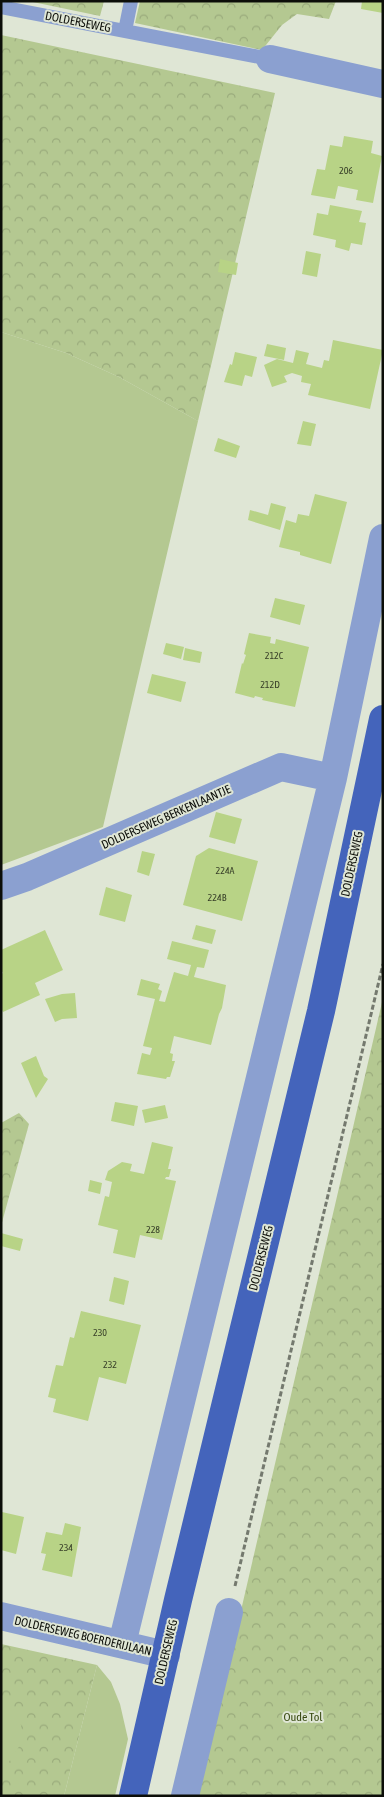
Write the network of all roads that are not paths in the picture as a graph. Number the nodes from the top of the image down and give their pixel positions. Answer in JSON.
{"nodes":[{"id":1,"x":131,"y":1,"type":"edge"},
{"id":2,"x":1,"y":8,"type":"edge"},
{"id":3,"x":125,"y":31,"type":"junction"},
{"id":4,"x":270,"y":59,"type":"joint"},
{"id":5,"x":383,"y":84,"type":"edge"},
{"id":6,"x":383,"y":538,"type":"edge"},
{"id":7,"x":383,"y":720,"type":"edge"},
{"id":8,"x":333,"y":778,"type":"junction"},
{"id":9,"x":1,"y":886,"type":"edge"},
{"id":10,"x":230,"y":1612,"type":"road end"},
{"id":11,"x":1,"y":1616,"type":"edge"},
{"id":12,"x":122,"y":1644,"type":"junction"},
{"id":13,"x":166,"y":1655,"type":"junction"},
{"id":14,"x":133,"y":1796,"type":"edge"},
{"id":15,"x":185,"y":1796,"type":"edge"}],
"edges":[{"from":1,"to":3,"type":"lane"},
{"from":2,"to":3,"type":"lane","name":"DOLDERSEWEG"},
{"from":3,"to":4,"type":"lane","name":"DOLDERSEWEG"},
{"from":4,"to":5,"type":"street"},
{"from":6,"to":8,"type":"street"},
{"from":7,"to":13,"type":"main road","name":"DOLDERSEWEG"},
{"from":8,"to":9,"type":"street","name":"DOLDERSEWEG BERKENLAANTJE"},
{"from":8,"to":12,"type":"street"},
{"from":10,"to":15,"type":"street"},
{"from":11,"to":12,"type":"street","name":"DOLDERSEWEG BOERDERIJLAAN"},
{"from":12,"to":13,"type":"street","name":"DOLDERSEWEG BOERDERIJLAAN"},
{"from":13,"to":14,"type":"main road","name":"DOLDERSEWEG"}]}
